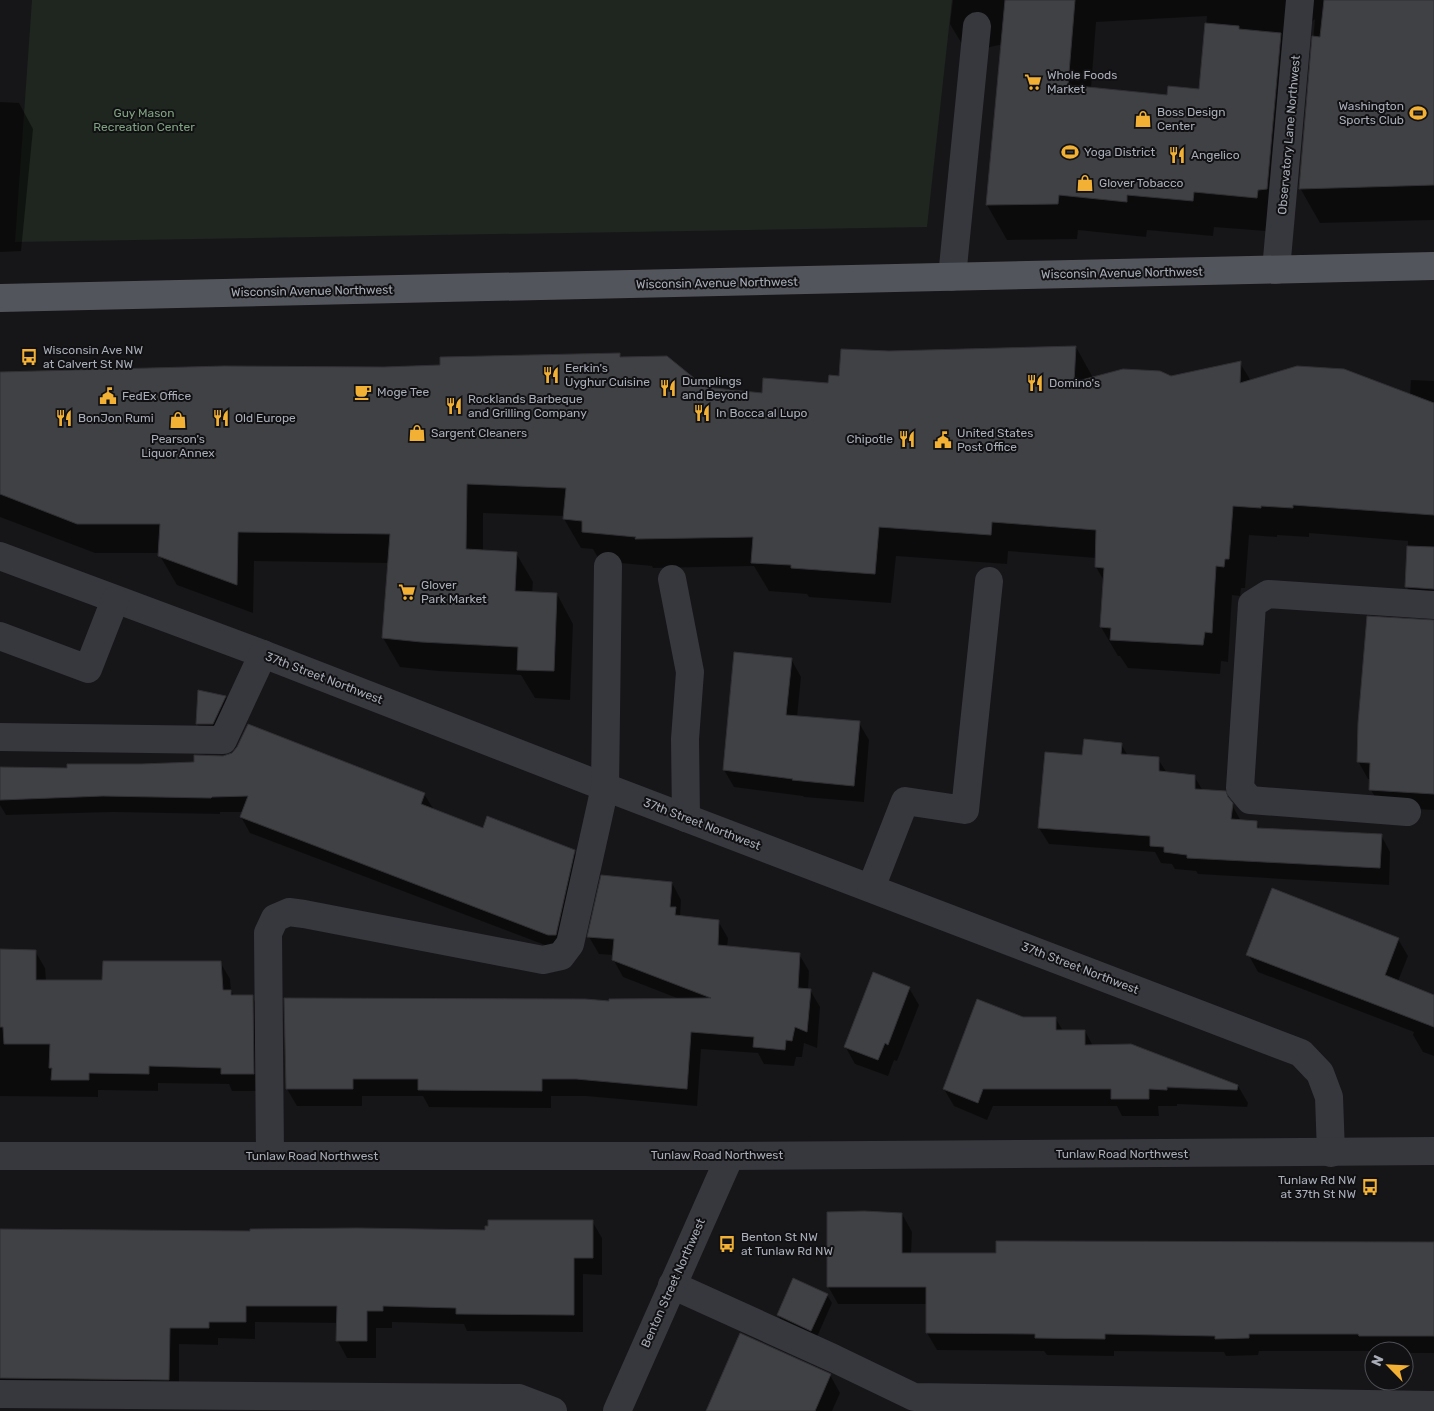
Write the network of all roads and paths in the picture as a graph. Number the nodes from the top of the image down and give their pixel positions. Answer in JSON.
{"nodes":[{"id":1,"x":1300,"y":0,"type":"edge"},
{"id":2,"x":977,"y":26,"type":"dead end"},
{"id":3,"x":1434,"y":266,"type":"edge"},
{"id":4,"x":1276,"y":270,"type":"junction"},
{"id":5,"x":952,"y":277,"type":"junction"},
{"id":6,"x":0,"y":298,"type":"edge"},
{"id":7,"x":0,"y":556,"type":"edge"},
{"id":8,"x":608,"y":566,"type":"dead end"},
{"id":9,"x":672,"y":579,"type":"dead end"},
{"id":10,"x":989,"y":581,"type":"dead end"},
{"id":11,"x":115,"y":600,"type":"junction"},
{"id":12,"x":1434,"y":605,"type":"edge"},
{"id":13,"x":0,"y":636,"type":"edge"},
{"id":14,"x":263,"y":654,"type":"junction"},
{"id":15,"x":0,"y":737,"type":"edge"},
{"id":16,"x":605,"y":787,"type":"junction"},
{"id":17,"x":1406,"y":812,"type":"dead end"},
{"id":18,"x":686,"y":818,"type":"junction"},
{"id":19,"x":871,"y":888,"type":"junction"},
{"id":20,"x":1434,"y":1151,"type":"edge"},
{"id":21,"x":1331,"y":1153,"type":"junction"},
{"id":22,"x":0,"y":1156,"type":"edge"},
{"id":23,"x":270,"y":1156,"type":"junction"},
{"id":24,"x":730,"y":1156,"type":"junction"},
{"id":25,"x":672,"y":1285,"type":"junction"},
{"id":26,"x":0,"y":1394,"type":"edge"},
{"id":27,"x":332,"y":1404,"type":"edge"},
{"id":28,"x":911,"y":1404,"type":"edge"},
{"id":29,"x":1434,"y":1405,"type":"edge"},
{"id":30,"x":553,"y":1411,"type":"edge"},
{"id":31,"x":616,"y":1411,"type":"edge"}],
"edges":[{"from":1,"to":4,"type":"street","name":"Observatory Lane Northwest"},
{"from":2,"to":5,"type":"street"},
{"from":3,"to":4,"type":"main road","name":"Wisconsin Avenue Northwest"},
{"from":4,"to":5,"type":"main road","name":"Wisconsin Avenue Northwest"},
{"from":5,"to":6,"type":"main road","name":"Wisconsin Avenue Northwest"},
{"from":7,"to":11,"type":"street","name":"37th Street Northwest"},
{"from":8,"to":16,"type":"street"},
{"from":9,"to":18,"type":"street"},
{"from":10,"to":19,"type":"street"},
{"from":11,"to":13,"type":"street"},
{"from":11,"to":14,"type":"street","name":"37th Street Northwest"},
{"from":12,"to":17,"type":"street"},
{"from":14,"to":15,"type":"street"},
{"from":14,"to":16,"type":"street","name":"37th Street Northwest"},
{"from":16,"to":18,"type":"street","name":"37th Street Northwest"},
{"from":16,"to":23,"type":"street"},
{"from":18,"to":19,"type":"street","name":"37th Street Northwest"},
{"from":19,"to":21,"type":"street","name":"37th Street Northwest"},
{"from":20,"to":21,"type":"street","name":"Tunlaw Road Northwest"},
{"from":21,"to":24,"type":"street","name":"Tunlaw Road Northwest"},
{"from":22,"to":23,"type":"street","name":"Tunlaw Road Northwest"},
{"from":23,"to":24,"type":"street","name":"Tunlaw Road Northwest"},
{"from":24,"to":25,"type":"street","name":"Benton Street Northwest"},
{"from":25,"to":28,"type":"street"},
{"from":25,"to":31,"type":"street","name":"Benton Street Northwest"},
{"from":26,"to":27,"type":"street"},
{"from":27,"to":30,"type":"street"},
{"from":28,"to":29,"type":"street"}]}
